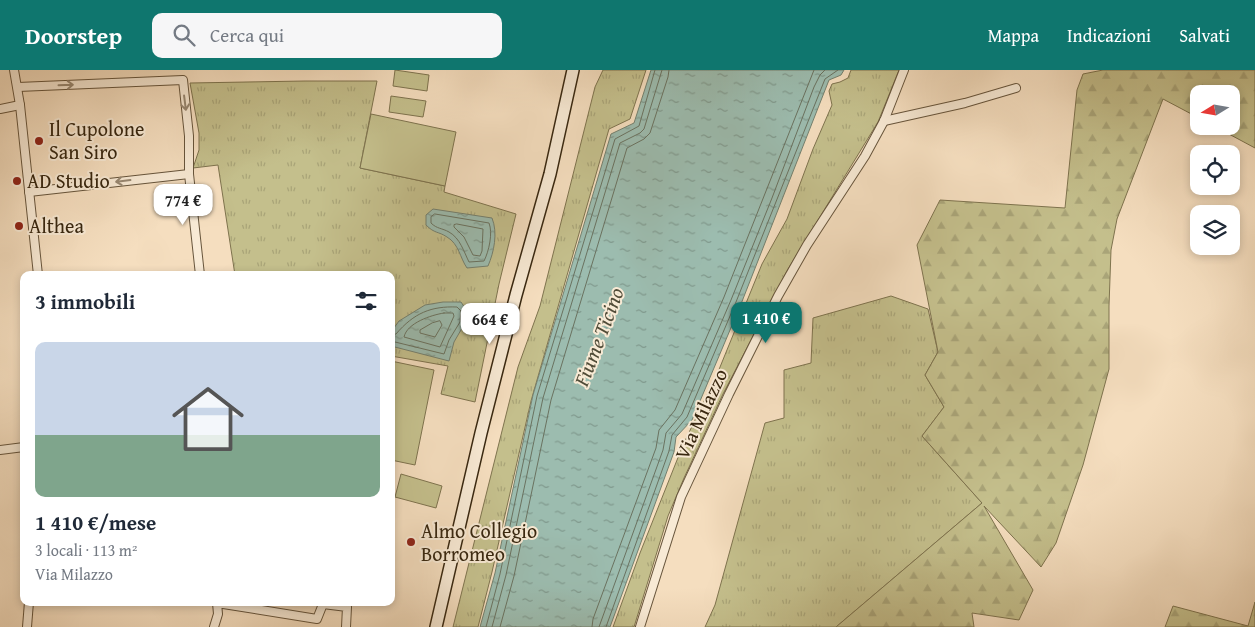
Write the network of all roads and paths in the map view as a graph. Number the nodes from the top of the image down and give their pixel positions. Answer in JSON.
{"nodes":[{"id":1,"x":14,"y":70,"type":"edge"},
{"id":2,"x":573,"y":70,"type":"edge"},
{"id":3,"x":904,"y":70,"type":"edge"},
{"id":4,"x":18,"y":87,"type":"junction"},
{"id":5,"x":1016,"y":88,"type":"dead end"},
{"id":6,"x":20,"y":105,"type":"junction"},
{"id":7,"x":0,"y":109,"type":"edge"},
{"id":8,"x":884,"y":121,"type":"junction"},
{"id":9,"x":189,"y":174,"type":"junction"},
{"id":10,"x":30,"y":192,"type":"junction"},
{"id":11,"x":38,"y":271,"type":"edge"},
{"id":12,"x":200,"y":271,"type":"edge"},
{"id":13,"x":20,"y":447,"type":"edge"},
{"id":14,"x":0,"y":450,"type":"edge"},
{"id":15,"x":29,"y":606,"type":"edge"},
{"id":16,"x":217,"y":606,"type":"edge"},
{"id":17,"x":236,"y":606,"type":"edge"},
{"id":18,"x":322,"y":606,"type":"edge"},
{"id":19,"x":339,"y":606,"type":"edge"},
{"id":20,"x":27,"y":627,"type":"edge"},
{"id":21,"x":214,"y":627,"type":"edge"},
{"id":22,"x":346,"y":627,"type":"edge"},
{"id":23,"x":436,"y":627,"type":"edge"},
{"id":24,"x":640,"y":627,"type":"edge"}],
"edges":[{"from":1,"to":4,"type":"street"},
{"from":2,"to":23,"type":"main road"},
{"from":3,"to":8,"type":"street","name":"Via Milazzo"},
{"from":4,"to":6,"type":"street"},
{"from":4,"to":9,"type":"street","one_way":true},
{"from":5,"to":8,"type":"street"},
{"from":6,"to":7,"type":"street"},
{"from":6,"to":10,"type":"street"},
{"from":8,"to":24,"type":"street","name":"Via Milazzo"},
{"from":9,"to":10,"type":"street","one_way":true},
{"from":9,"to":12,"type":"street"},
{"from":10,"to":11,"type":"street"},
{"from":13,"to":14,"type":"street"},
{"from":15,"to":20,"type":"street"},
{"from":16,"to":21,"type":"street"},
{"from":17,"to":18,"type":"street"},
{"from":19,"to":22,"type":"street"}]}
